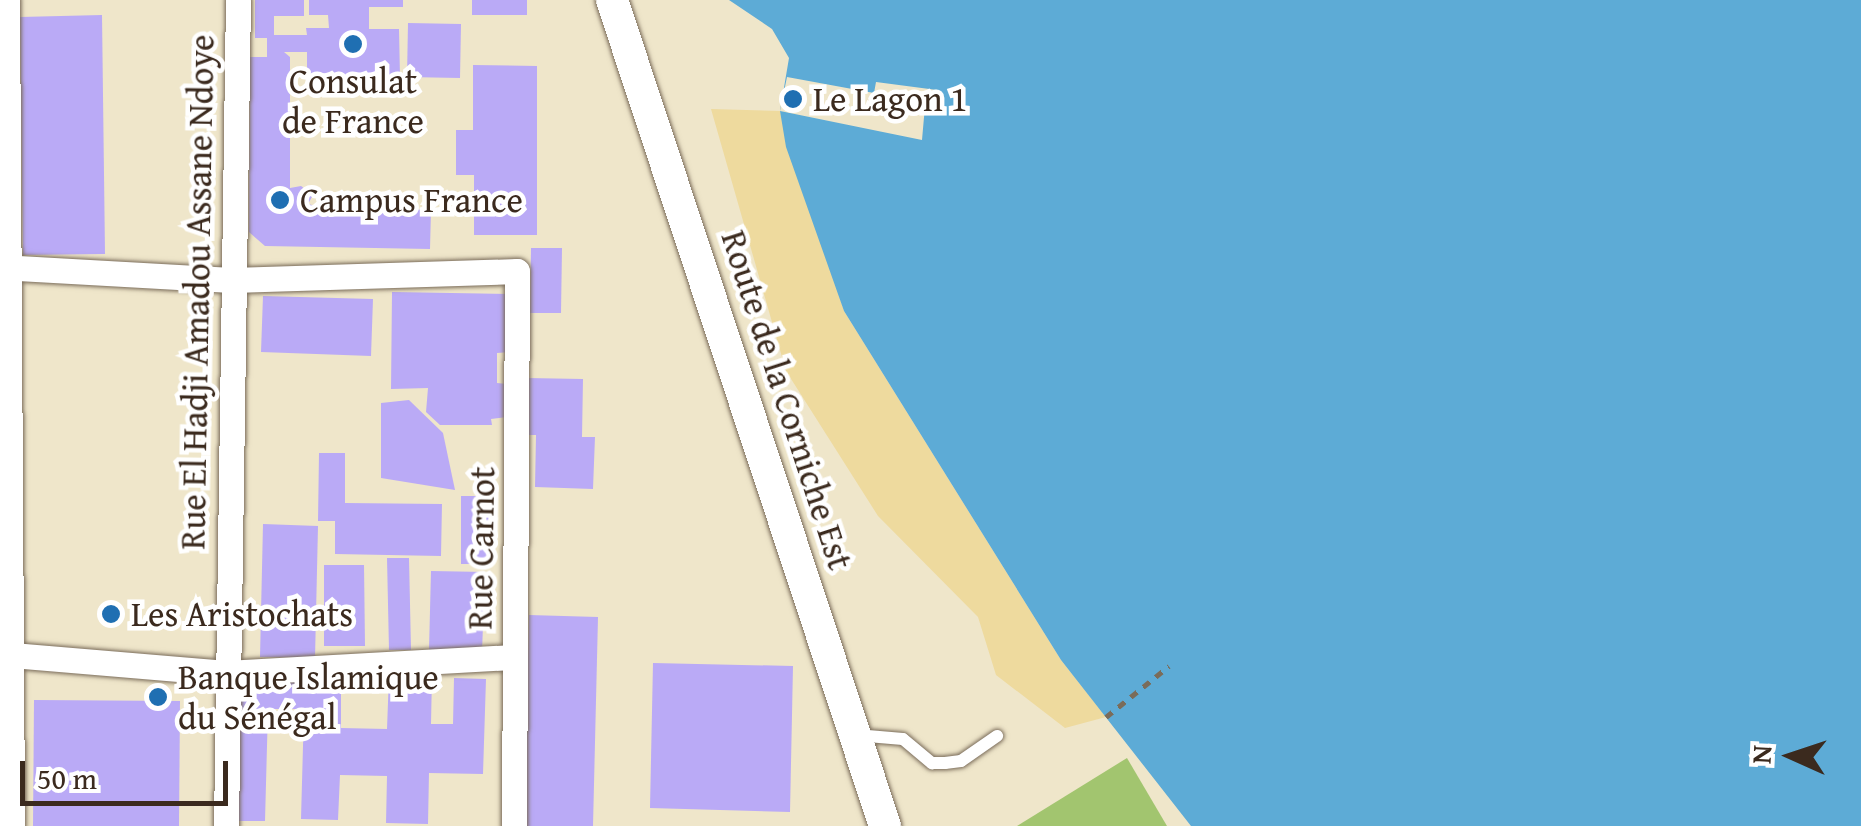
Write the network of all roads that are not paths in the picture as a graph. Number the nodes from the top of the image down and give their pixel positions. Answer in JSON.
{"nodes":[{"id":1,"x":7,"y":0,"type":"edge"},
{"id":2,"x":238,"y":0,"type":"edge"},
{"id":3,"x":612,"y":0,"type":"edge"},
{"id":4,"x":4,"y":267,"type":"edge"},
{"id":5,"x":232,"y":280,"type":"junction"},
{"id":6,"x":5,"y":654,"type":"edge"},
{"id":7,"x":515,"y":657,"type":"junction"},
{"id":8,"x":226,"y":673,"type":"junction"},
{"id":9,"x":854,"y":734,"type":"junction"},
{"id":10,"x":997,"y":736,"type":"dead end"},
{"id":11,"x":12,"y":826,"type":"edge"},
{"id":12,"x":226,"y":826,"type":"edge"},
{"id":13,"x":514,"y":826,"type":"edge"},
{"id":14,"x":885,"y":826,"type":"edge"}],
"edges":[{"from":1,"to":4,"type":"street"},
{"from":2,"to":5,"type":"street","name":"Rue El Hadji Amadou Assane Ndoye"},
{"from":3,"to":9,"type":"street","name":"Route de la Corniche Est"},
{"from":4,"to":5,"type":"street"},
{"from":4,"to":6,"type":"street"},
{"from":5,"to":7,"type":"street","name":"Rue Carnot"},
{"from":5,"to":8,"type":"street","name":"Rue El Hadji Amadou Assane Ndoye"},
{"from":6,"to":8,"type":"street"},
{"from":6,"to":11,"type":"street"},
{"from":7,"to":8,"type":"street"},
{"from":7,"to":13,"type":"street","name":"Rue Carnot"},
{"from":8,"to":12,"type":"street","name":"Rue El Hadji Amadou Assane Ndoye"},
{"from":9,"to":10,"type":"lane"},
{"from":9,"to":14,"type":"street","name":"Route de la Corniche Est"}]}
